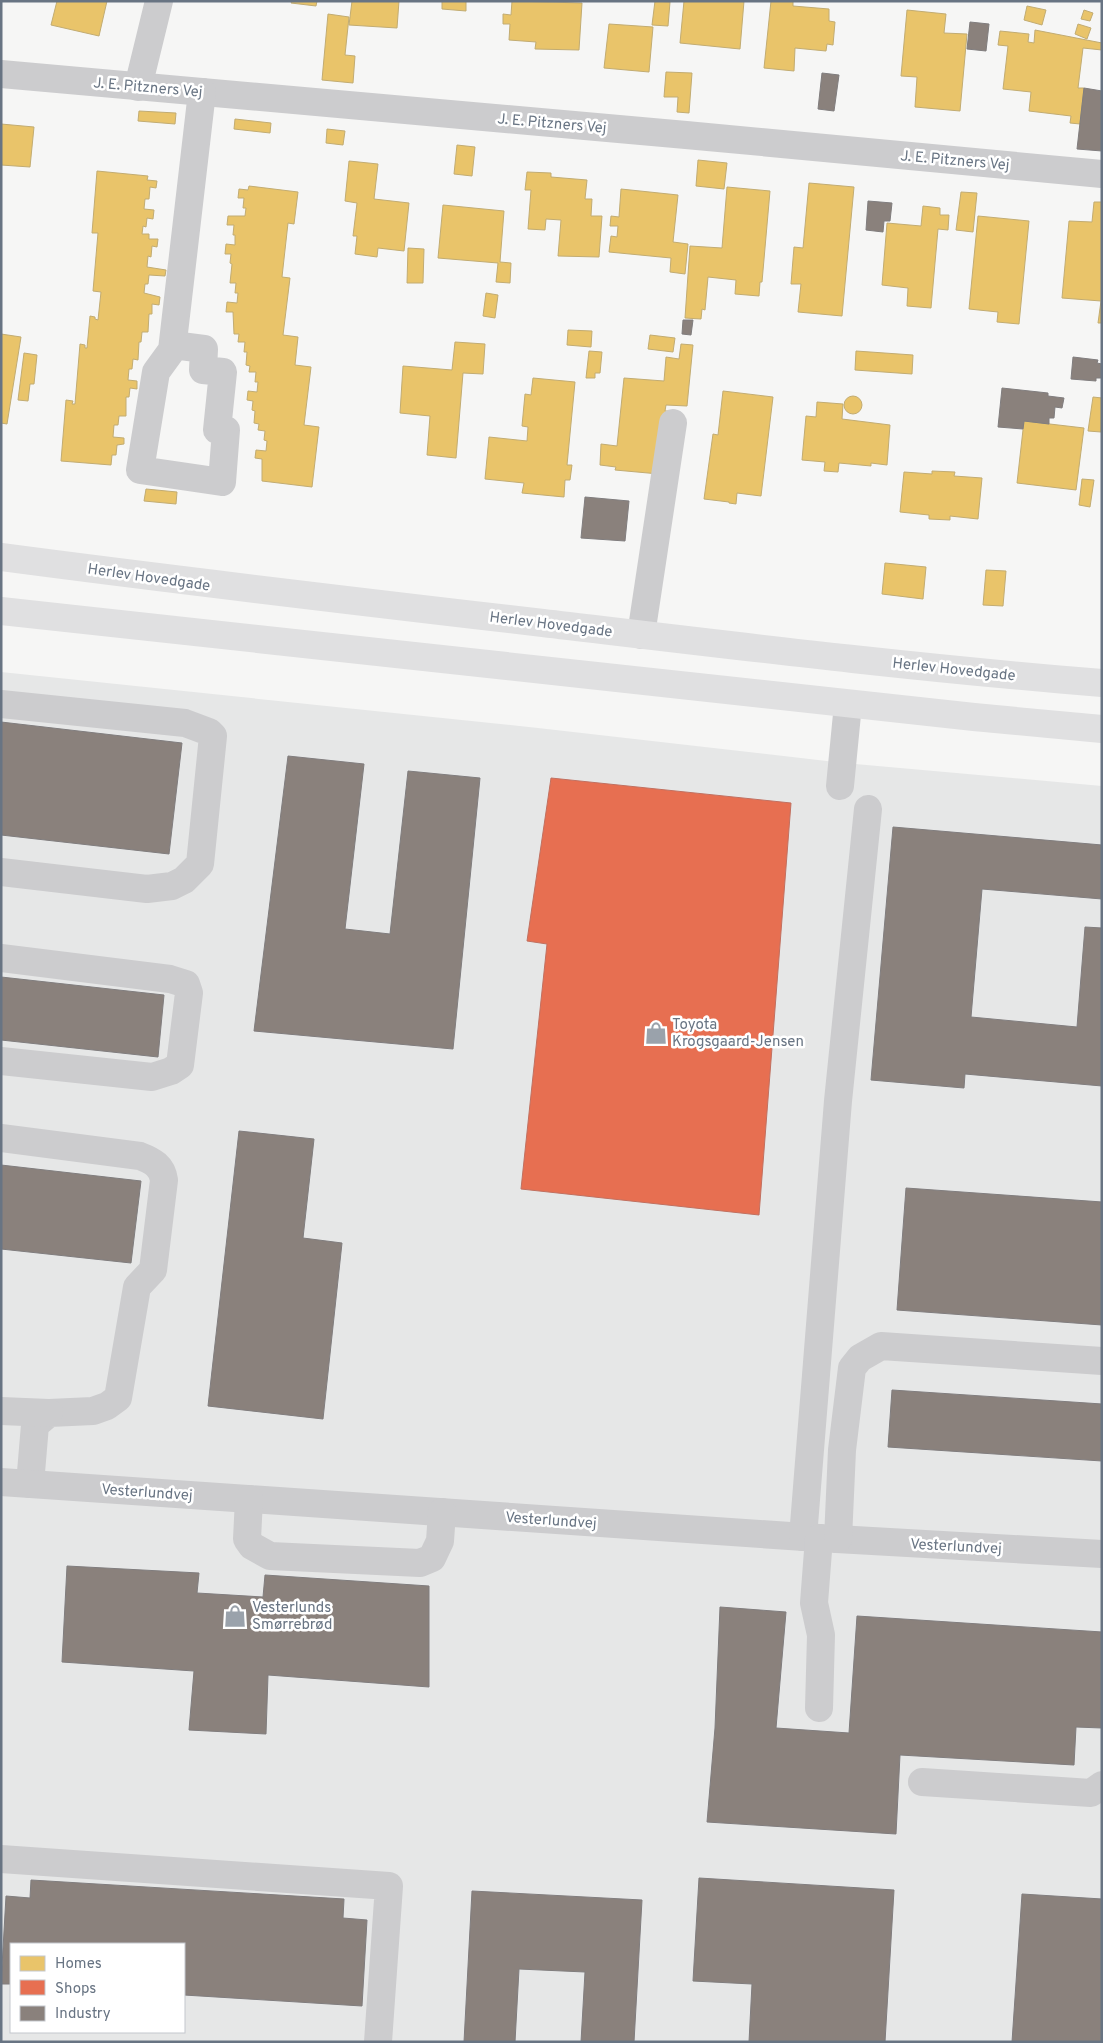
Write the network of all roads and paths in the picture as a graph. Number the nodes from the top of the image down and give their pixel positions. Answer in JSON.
{"nodes":[{"id":1,"x":159,"y":1,"type":"edge"},
{"id":2,"x":1,"y":74,"type":"edge"},
{"id":3,"x":138,"y":87,"type":"junction"},
{"id":4,"x":202,"y":92,"type":"junction"},
{"id":5,"x":1102,"y":174,"type":"edge"},
{"id":6,"x":173,"y":345,"type":"junction"},
{"id":7,"x":673,"y":423,"type":"dead end"},
{"id":8,"x":1,"y":557,"type":"edge"},
{"id":9,"x":1,"y":611,"type":"edge"},
{"id":10,"x":641,"y":634,"type":"junction"},
{"id":11,"x":1102,"y":683,"type":"edge"},
{"id":12,"x":1,"y":704,"type":"edge"},
{"id":13,"x":848,"y":704,"type":"junction"},
{"id":14,"x":1102,"y":729,"type":"edge"},
{"id":15,"x":840,"y":786,"type":"dead end"},
{"id":16,"x":868,"y":809,"type":"dead end"},
{"id":17,"x":1,"y":872,"type":"edge"},
{"id":18,"x":1,"y":958,"type":"edge"},
{"id":19,"x":1,"y":1060,"type":"edge"},
{"id":20,"x":1,"y":1138,"type":"edge"},
{"id":21,"x":1102,"y":1361,"type":"edge"},
{"id":22,"x":1,"y":1411,"type":"edge"},
{"id":23,"x":49,"y":1413,"type":"junction"},
{"id":24,"x":1,"y":1482,"type":"edge"},
{"id":25,"x":30,"y":1484,"type":"junction"},
{"id":26,"x":249,"y":1499,"type":"junction"},
{"id":27,"x":442,"y":1512,"type":"junction"},
{"id":28,"x":820,"y":1538,"type":"junction"},
{"id":29,"x":1102,"y":1554,"type":"edge"},
{"id":30,"x":819,"y":1708,"type":"dead end"},
{"id":31,"x":922,"y":1782,"type":"dead end"},
{"id":32,"x":1102,"y":1785,"type":"edge"},
{"id":33,"x":1,"y":1860,"type":"edge"},
{"id":34,"x":378,"y":2042,"type":"edge"}],
"edges":[{"from":1,"to":3,"type":"street"},
{"from":2,"to":3,"type":"street","name":"J. E. Pitzners Vej"},
{"from":3,"to":4,"type":"street","name":"J. E. Pitzners Vej"},
{"from":4,"to":5,"type":"street","name":"J. E. Pitzners Vej"},
{"from":4,"to":6,"type":"street"},
{"from":6,"to":6,"type":"street"},
{"from":7,"to":10,"type":"street"},
{"from":8,"to":10,"type":"main road","name":"Herlev Hovedgade"},
{"from":9,"to":13,"type":"main road"},
{"from":10,"to":11,"type":"main road","name":"Herlev Hovedgade"},
{"from":12,"to":17,"type":"street"},
{"from":13,"to":14,"type":"main road"},
{"from":13,"to":15,"type":"street"},
{"from":16,"to":28,"type":"street"},
{"from":18,"to":19,"type":"street"},
{"from":20,"to":23,"type":"street"},
{"from":21,"to":28,"type":"street"},
{"from":22,"to":23,"type":"street"},
{"from":23,"to":25,"type":"street"},
{"from":24,"to":25,"type":"street","name":"Vesterlundvej"},
{"from":25,"to":26,"type":"street","name":"Vesterlundvej"},
{"from":26,"to":27,"type":"street","name":"Vesterlundvej"},
{"from":26,"to":27,"type":"street"},
{"from":27,"to":28,"type":"street","name":"Vesterlundvej"},
{"from":28,"to":29,"type":"street","name":"Vesterlundvej"},
{"from":28,"to":30,"type":"street"},
{"from":31,"to":32,"type":"street"},
{"from":33,"to":34,"type":"street"}]}
